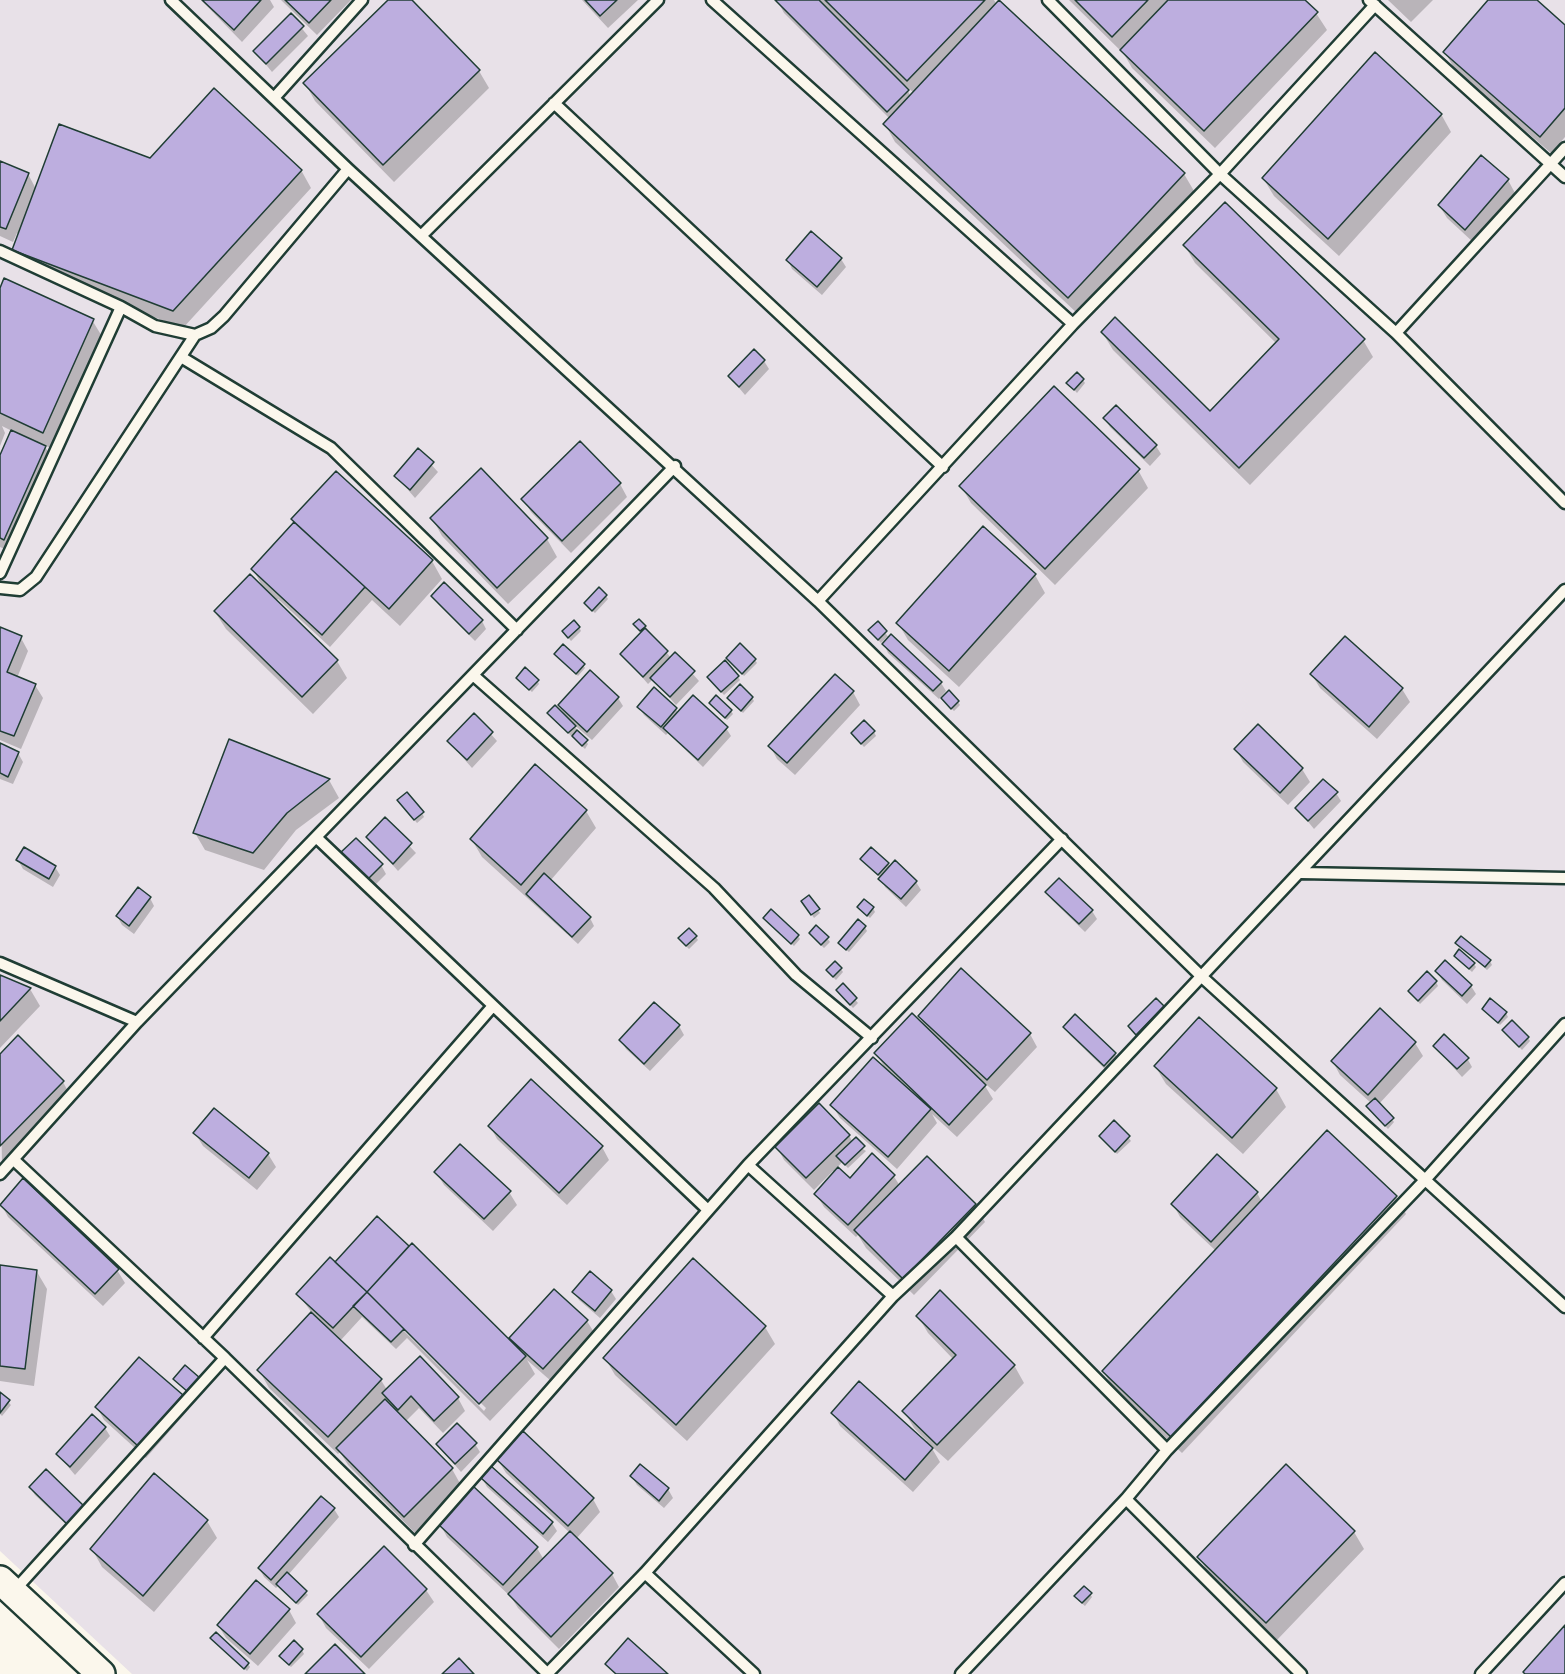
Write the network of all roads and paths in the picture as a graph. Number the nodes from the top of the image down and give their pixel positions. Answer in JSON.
{"nodes":[{"id":1,"x":171,"y":0,"type":"edge"},
{"id":2,"x":362,"y":0,"type":"edge"},
{"id":3,"x":658,"y":0,"type":"edge"},
{"id":4,"x":712,"y":0,"type":"edge"},
{"id":5,"x":1048,"y":0,"type":"edge"},
{"id":6,"x":1372,"y":3,"type":"edge"},
{"id":7,"x":274,"y":98,"type":"junction"},
{"id":8,"x":554,"y":103,"type":"junction"},
{"id":9,"x":1565,"y":148,"type":"edge"},
{"id":10,"x":1550,"y":163,"type":"junction"},
{"id":11,"x":348,"y":169,"type":"junction"},
{"id":12,"x":1220,"y":174,"type":"junction"},
{"id":13,"x":1565,"y":177,"type":"edge"},
{"id":14,"x":422,"y":236,"type":"junction"},
{"id":15,"x":0,"y":251,"type":"edge"},
{"id":16,"x":121,"y":307,"type":"junction"},
{"id":17,"x":1073,"y":324,"type":"junction"},
{"id":18,"x":1396,"y":333,"type":"junction"},
{"id":19,"x":195,"y":335,"type":"junction"},
{"id":20,"x":181,"y":357,"type":"junction"},
{"id":21,"x":675,"y":466,"type":"junction"},
{"id":22,"x":943,"y":466,"type":"junction"},
{"id":23,"x":1565,"y":503,"type":"edge"},
{"id":24,"x":0,"y":573,"type":"edge"},
{"id":25,"x":0,"y":588,"type":"edge"},
{"id":26,"x":1565,"y":590,"type":"edge"},
{"id":27,"x":818,"y":601,"type":"junction"},
{"id":28,"x":517,"y":630,"type":"junction"},
{"id":29,"x":473,"y":675,"type":"junction"},
{"id":30,"x":317,"y":838,"type":"junction"},
{"id":31,"x":1062,"y":839,"type":"junction"},
{"id":32,"x":1300,"y":873,"type":"junction"},
{"id":33,"x":1565,"y":878,"type":"edge"},
{"id":34,"x":0,"y":963,"type":"edge"},
{"id":35,"x":1202,"y":977,"type":"junction"},
{"id":36,"x":492,"y":1007,"type":"junction"},
{"id":37,"x":137,"y":1022,"type":"junction"},
{"id":38,"x":1565,"y":1024,"type":"edge"},
{"id":39,"x":872,"y":1038,"type":"junction"},
{"id":40,"x":14,"y":1160,"type":"junction"},
{"id":41,"x":748,"y":1165,"type":"junction"},
{"id":42,"x":0,"y":1174,"type":"edge"},
{"id":43,"x":1425,"y":1180,"type":"junction"},
{"id":44,"x":708,"y":1210,"type":"junction"},
{"id":45,"x":956,"y":1237,"type":"junction"},
{"id":46,"x":893,"y":1296,"type":"junction"},
{"id":47,"x":1565,"y":1307,"type":"edge"},
{"id":48,"x":203,"y":1338,"type":"junction"},
{"id":49,"x":225,"y":1358,"type":"junction"},
{"id":50,"x":1167,"y":1450,"type":"junction"},
{"id":51,"x":1126,"y":1499,"type":"junction"},
{"id":52,"x":414,"y":1545,"type":"junction"},
{"id":53,"x":645,"y":1573,"type":"junction"},
{"id":54,"x":1565,"y":1583,"type":"edge"},
{"id":55,"x":6,"y":1586,"type":"edge"},
{"id":56,"x":101,"y":1674,"type":"edge"},
{"id":57,"x":547,"y":1674,"type":"edge"},
{"id":58,"x":754,"y":1674,"type":"edge"},
{"id":59,"x":961,"y":1674,"type":"edge"},
{"id":60,"x":1301,"y":1674,"type":"edge"},
{"id":61,"x":1481,"y":1674,"type":"edge"}],
"edges":[{"from":1,"to":7,"type":"lane"},
{"from":2,"to":7,"type":"lane"},
{"from":3,"to":8,"type":"lane"},
{"from":4,"to":17,"type":"lane"},
{"from":5,"to":12,"type":"lane"},
{"from":6,"to":10,"type":"lane"},
{"from":6,"to":12,"type":"lane"},
{"from":7,"to":11,"type":"lane"},
{"from":8,"to":14,"type":"lane"},
{"from":8,"to":22,"type":"lane"},
{"from":9,"to":10,"type":"lane"},
{"from":10,"to":13,"type":"lane"},
{"from":10,"to":18,"type":"lane"},
{"from":11,"to":14,"type":"lane"},
{"from":11,"to":19,"type":"lane"},
{"from":12,"to":17,"type":"lane"},
{"from":12,"to":18,"type":"lane"},
{"from":14,"to":21,"type":"lane"},
{"from":15,"to":16,"type":"lane"},
{"from":16,"to":19,"type":"lane"},
{"from":16,"to":24,"type":"lane"},
{"from":17,"to":22,"type":"lane"},
{"from":18,"to":23,"type":"lane"},
{"from":19,"to":20,"type":"lane"},
{"from":20,"to":25,"type":"lane"},
{"from":20,"to":28,"type":"lane"},
{"from":21,"to":27,"type":"lane"},
{"from":21,"to":28,"type":"lane"},
{"from":22,"to":27,"type":"lane"},
{"from":26,"to":32,"type":"lane"},
{"from":27,"to":31,"type":"lane"},
{"from":28,"to":29,"type":"lane"},
{"from":29,"to":30,"type":"lane"},
{"from":29,"to":39,"type":"lane"},
{"from":30,"to":36,"type":"lane"},
{"from":30,"to":37,"type":"lane"},
{"from":31,"to":35,"type":"lane"},
{"from":31,"to":39,"type":"lane"},
{"from":32,"to":33,"type":"lane"},
{"from":32,"to":35,"type":"lane"},
{"from":34,"to":37,"type":"lane"},
{"from":35,"to":43,"type":"lane"},
{"from":35,"to":45,"type":"lane"},
{"from":36,"to":44,"type":"lane"},
{"from":36,"to":48,"type":"lane"},
{"from":37,"to":40,"type":"lane"},
{"from":38,"to":43,"type":"lane"},
{"from":39,"to":41,"type":"lane"},
{"from":40,"to":42,"type":"lane"},
{"from":40,"to":48,"type":"lane"},
{"from":41,"to":44,"type":"lane"},
{"from":41,"to":46,"type":"lane"},
{"from":43,"to":47,"type":"lane"},
{"from":43,"to":50,"type":"lane"},
{"from":44,"to":52,"type":"lane"},
{"from":45,"to":46,"type":"lane"},
{"from":45,"to":50,"type":"lane"},
{"from":46,"to":53,"type":"lane"},
{"from":48,"to":49,"type":"lane"},
{"from":49,"to":52,"type":"lane"},
{"from":49,"to":55,"type":"lane"},
{"from":50,"to":51,"type":"lane"},
{"from":51,"to":59,"type":"lane"},
{"from":51,"to":60,"type":"lane"},
{"from":52,"to":57,"type":"lane"},
{"from":53,"to":57,"type":"lane"},
{"from":53,"to":58,"type":"lane"},
{"from":54,"to":61,"type":"lane"},
{"from":55,"to":56,"type":"street"}]}
